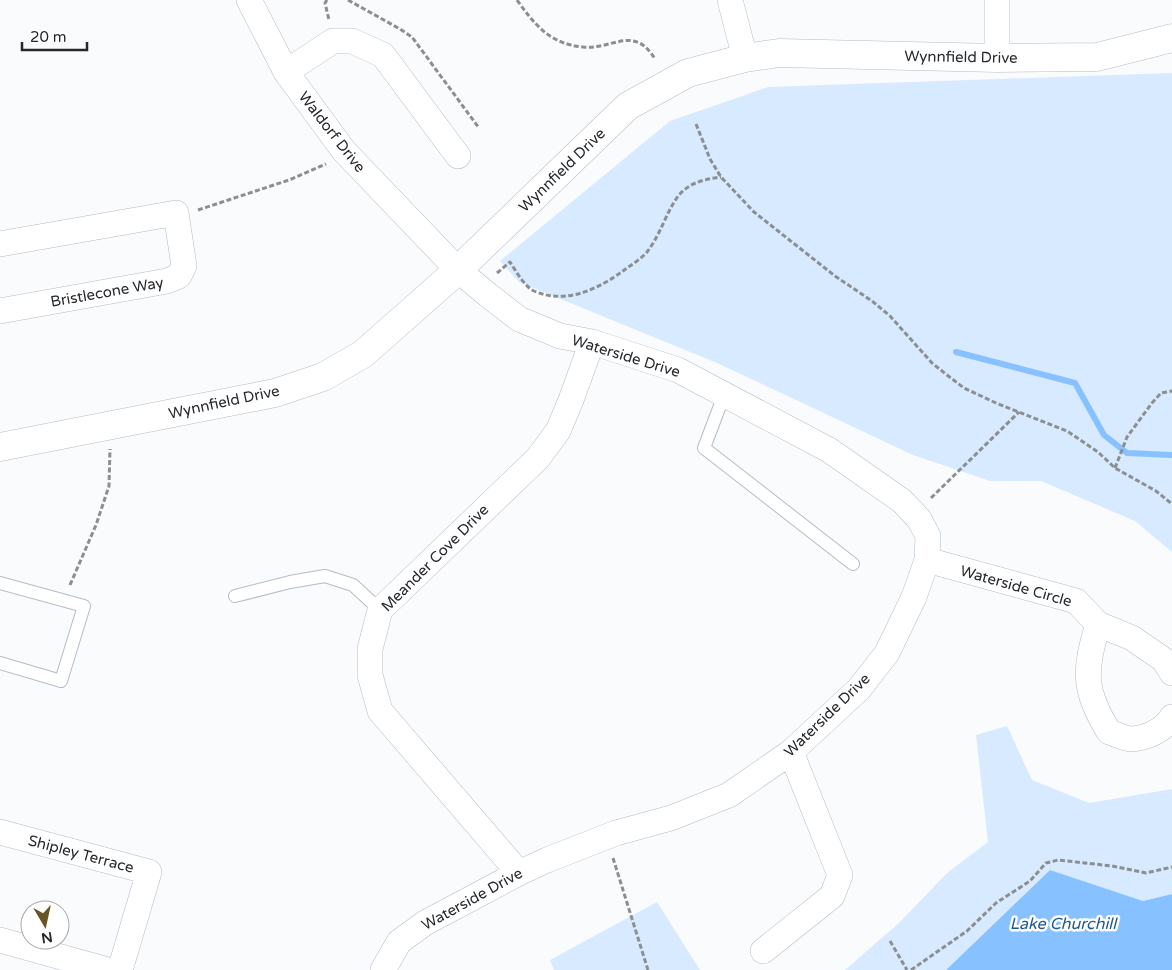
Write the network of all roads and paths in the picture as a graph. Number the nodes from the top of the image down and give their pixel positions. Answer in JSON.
{"nodes":[{"id":1,"x":249,"y":0,"type":"edge"},
{"id":2,"x":348,"y":0,"type":"edge"},
{"id":3,"x":517,"y":0,"type":"edge"},
{"id":4,"x":730,"y":0,"type":"edge"},
{"id":5,"x":997,"y":0,"type":"edge"},
{"id":6,"x":1172,"y":38,"type":"edge"},
{"id":7,"x":655,"y":58,"type":"dead end"},
{"id":8,"x":745,"y":58,"type":"junction"},
{"id":9,"x":997,"y":58,"type":"junction"},
{"id":10,"x":286,"y":72,"type":"junction"},
{"id":11,"x":696,"y":124,"type":"dead end"},
{"id":12,"x":479,"y":128,"type":"dead end"},
{"id":13,"x":348,"y":155,"type":"junction"},
{"id":14,"x":458,"y":156,"type":"dead end"},
{"id":15,"x":721,"y":177,"type":"junction"},
{"id":16,"x":176,"y":217,"type":"junction"},
{"id":17,"x":0,"y":244,"type":"edge"},
{"id":18,"x":458,"y":270,"type":"junction"},
{"id":19,"x":479,"y":288,"type":"junction"},
{"id":20,"x":0,"y":311,"type":"edge"},
{"id":21,"x":592,"y":342,"type":"junction"},
{"id":22,"x":1172,"y":391,"type":"edge"},
{"id":23,"x":724,"y":395,"type":"junction"},
{"id":24,"x":1019,"y":412,"type":"junction"},
{"id":25,"x":110,"y":426,"type":"junction"},
{"id":26,"x":0,"y":447,"type":"edge"},
{"id":27,"x":1115,"y":468,"type":"junction"},
{"id":28,"x":1172,"y":504,"type":"edge"},
{"id":29,"x":915,"y":514,"type":"junction"},
{"id":30,"x":927,"y":560,"type":"junction"},
{"id":31,"x":853,"y":564,"type":"dead end"},
{"id":32,"x":0,"y":583,"type":"edge"},
{"id":33,"x":235,"y":596,"type":"dead end"},
{"id":34,"x":64,"y":600,"type":"junction"},
{"id":35,"x":380,"y":610,"type":"junction"},
{"id":36,"x":1098,"y":624,"type":"junction"},
{"id":37,"x":0,"y":663,"type":"edge"},
{"id":38,"x":1172,"y":673,"type":"edge"},
{"id":39,"x":1172,"y":717,"type":"edge"},
{"id":40,"x":791,"y":752,"type":"junction"},
{"id":41,"x":0,"y":832,"type":"edge"},
{"id":42,"x":606,"y":837,"type":"junction"},
{"id":43,"x":1172,"y":867,"type":"edge"},
{"id":44,"x":519,"y":873,"type":"junction"},
{"id":45,"x":0,"y":940,"type":"edge"},
{"id":46,"x":890,"y":941,"type":"dead end"},
{"id":47,"x":763,"y":951,"type":"dead end"},
{"id":48,"x":108,"y":970,"type":"edge"},
{"id":49,"x":120,"y":970,"type":"edge"},
{"id":50,"x":383,"y":970,"type":"edge"},
{"id":51,"x":648,"y":970,"type":"edge"},
{"id":52,"x":909,"y":970,"type":"edge"}],
"edges":[{"from":1,"to":10,"type":"street","name":"Waldorf Drive"},
{"from":2,"to":12,"type":"path"},
{"from":3,"to":7,"type":"path"},
{"from":4,"to":8,"type":"street"},
{"from":5,"to":9,"type":"street"},
{"from":6,"to":9,"type":"street","name":"Wynnfield Drive"},
{"from":8,"to":9,"type":"street","name":"Wynnfield Drive"},
{"from":8,"to":18,"type":"street","name":"Wynnfield Drive"},
{"from":10,"to":13,"type":"street","name":"Waldorf Drive"},
{"from":10,"to":14,"type":"street"},
{"from":11,"to":15,"type":"path"},
{"from":13,"to":16,"type":"path"},
{"from":13,"to":18,"type":"street","name":"Waldorf Drive"},
{"from":15,"to":19,"type":"path"},
{"from":15,"to":24,"type":"path"},
{"from":16,"to":17,"type":"street"},
{"from":16,"to":20,"type":"street","name":"Bristlecone Way"},
{"from":18,"to":19,"type":"street","name":"Waterside Drive"},
{"from":18,"to":25,"type":"street","name":"Wynnfield Drive"},
{"from":19,"to":21,"type":"street","name":"Waterside Drive"},
{"from":21,"to":23,"type":"street","name":"Waterside Drive"},
{"from":21,"to":35,"type":"street","name":"Meander Cove Drive"},
{"from":22,"to":27,"type":"path"},
{"from":23,"to":29,"type":"street","name":"Waterside Drive"},
{"from":23,"to":31,"type":"lane"},
{"from":24,"to":27,"type":"path"},
{"from":24,"to":29,"type":"path"},
{"from":25,"to":26,"type":"street","name":"Wynnfield Drive"},
{"from":25,"to":34,"type":"path"},
{"from":27,"to":28,"type":"path"},
{"from":29,"to":30,"type":"street","name":"Waterside Drive"},
{"from":30,"to":36,"type":"street","name":"Waterside Circle"},
{"from":30,"to":40,"type":"street","name":"Waterside Drive"},
{"from":32,"to":34,"type":"lane"},
{"from":33,"to":35,"type":"lane"},
{"from":34,"to":37,"type":"lane"},
{"from":35,"to":44,"type":"street","name":"Meander Cove Drive"},
{"from":36,"to":38,"type":"street","name":"Waterside Circle"},
{"from":36,"to":39,"type":"street"},
{"from":40,"to":42,"type":"street","name":"Waterside Drive"},
{"from":40,"to":47,"type":"street"},
{"from":41,"to":49,"type":"street","name":"Shipley Terrace"},
{"from":42,"to":44,"type":"street","name":"Waterside Drive"},
{"from":42,"to":51,"type":"path"},
{"from":43,"to":52,"type":"path"},
{"from":44,"to":50,"type":"street","name":"Waterside Drive"},
{"from":45,"to":48,"type":"street"},
{"from":46,"to":52,"type":"path"}]}
